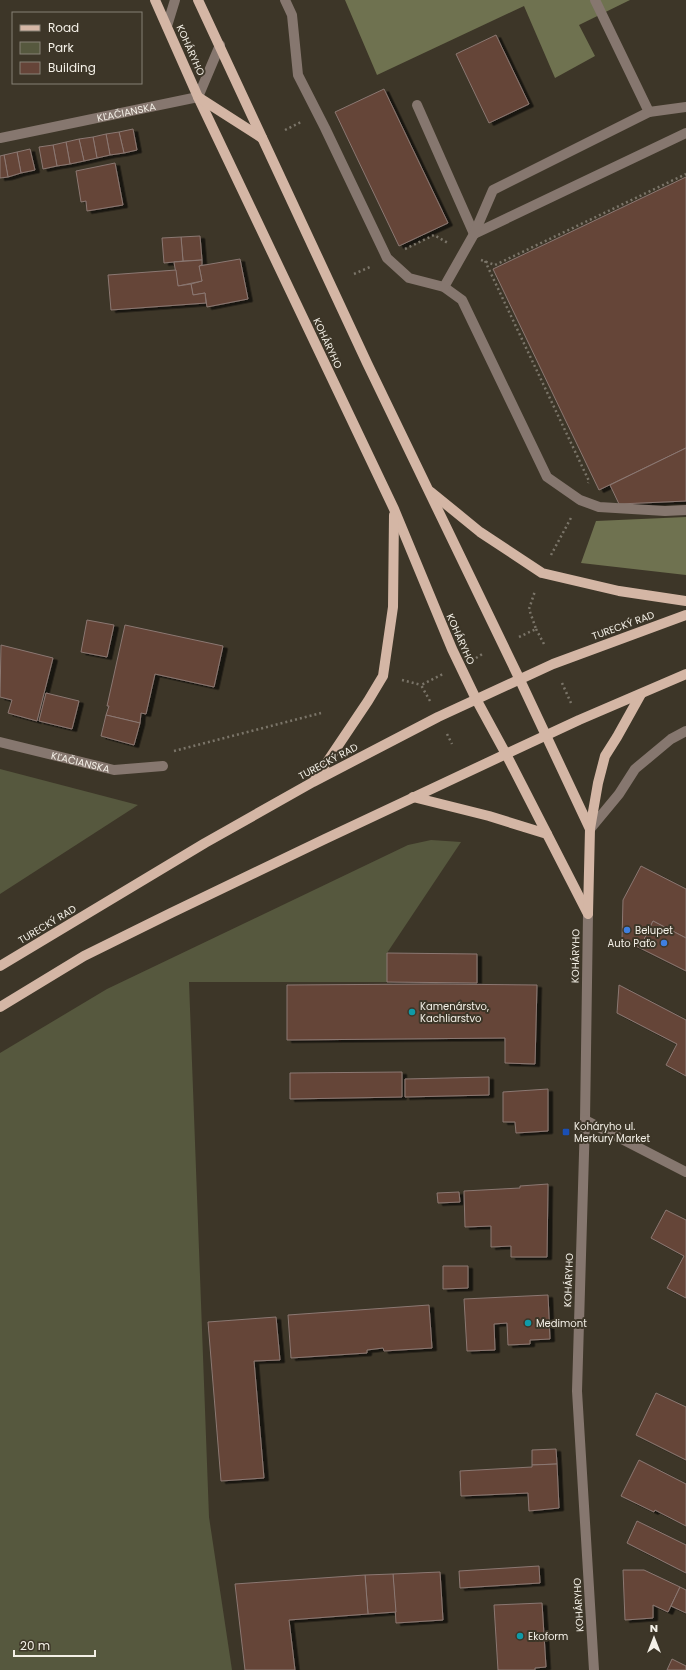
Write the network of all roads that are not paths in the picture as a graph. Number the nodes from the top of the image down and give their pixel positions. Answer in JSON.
{"nodes":[{"id":1,"x":154,"y":0,"type":"edge"},
{"id":2,"x":175,"y":0,"type":"edge"},
{"id":3,"x":198,"y":0,"type":"edge"},
{"id":4,"x":284,"y":0,"type":"edge"},
{"id":5,"x":595,"y":0,"type":"edge"},
{"id":6,"x":167,"y":26,"type":"junction"},
{"id":7,"x":220,"y":45,"type":"junction"},
{"id":8,"x":198,"y":97,"type":"junction"},
{"id":9,"x":417,"y":106,"type":"dead end"},
{"id":10,"x":686,"y":107,"type":"edge"},
{"id":11,"x":649,"y":112,"type":"junction"},
{"id":12,"x":686,"y":133,"type":"edge"},
{"id":13,"x":0,"y":138,"type":"edge"},
{"id":14,"x":263,"y":139,"type":"junction"},
{"id":15,"x":474,"y":234,"type":"junction"},
{"id":16,"x":444,"y":287,"type":"junction"},
{"id":17,"x":428,"y":490,"type":"junction"},
{"id":18,"x":394,"y":509,"type":"junction"},
{"id":19,"x":686,"y":510,"type":"edge"},
{"id":20,"x":686,"y":601,"type":"edge"},
{"id":21,"x":686,"y":615,"type":"edge"},
{"id":22,"x":686,"y":674,"type":"edge"},
{"id":23,"x":519,"y":678,"type":"junction"},
{"id":24,"x":641,"y":694,"type":"junction"},
{"id":25,"x":476,"y":699,"type":"junction"},
{"id":26,"x":686,"y":731,"type":"edge"},
{"id":27,"x":546,"y":736,"type":"junction"},
{"id":28,"x":0,"y":742,"type":"edge"},
{"id":29,"x":506,"y":754,"type":"junction"},
{"id":30,"x":163,"y":766,"type":"road end"},
{"id":31,"x":314,"y":782,"type":"junction"},
{"id":32,"x":413,"y":797,"type":"junction"},
{"id":33,"x":590,"y":829,"type":"junction"},
{"id":34,"x":547,"y":834,"type":"junction"},
{"id":35,"x":588,"y":914,"type":"junction"},
{"id":36,"x":0,"y":966,"type":"edge"},
{"id":37,"x":0,"y":1007,"type":"edge"},
{"id":38,"x":584,"y":1120,"type":"junction"},
{"id":39,"x":686,"y":1172,"type":"edge"},
{"id":40,"x":594,"y":1670,"type":"edge"}],
"edges":[{"from":1,"to":6,"type":"main road","name":"KOHÁRYHO"},
{"from":2,"to":6,"type":"street"},
{"from":3,"to":7,"type":"main road"},
{"from":4,"to":16,"type":"street"},
{"from":5,"to":11,"type":"street"},
{"from":6,"to":8,"type":"main road","name":"KOHÁRYHO"},
{"from":7,"to":8,"type":"street"},
{"from":7,"to":14,"type":"main road"},
{"from":8,"to":13,"type":"street","name":"KĽAČIANSKA"},
{"from":8,"to":14,"type":"main road"},
{"from":8,"to":18,"type":"main road","name":"KOHÁRYHO"},
{"from":9,"to":15,"type":"street"},
{"from":10,"to":11,"type":"street"},
{"from":11,"to":15,"type":"street"},
{"from":12,"to":15,"type":"street"},
{"from":14,"to":17,"type":"main road"},
{"from":15,"to":16,"type":"street"},
{"from":16,"to":19,"type":"street"},
{"from":17,"to":20,"type":"main road"},
{"from":17,"to":23,"type":"main road"},
{"from":18,"to":25,"type":"main road","name":"KOHÁRYHO"},
{"from":18,"to":31,"type":"main road"},
{"from":21,"to":23,"type":"main road","name":"TURECKÝ RAD"},
{"from":22,"to":24,"type":"main road"},
{"from":23,"to":25,"type":"main road","name":"TURECKÝ RAD"},
{"from":23,"to":27,"type":"main road"},
{"from":24,"to":27,"type":"main road"},
{"from":24,"to":33,"type":"main road"},
{"from":25,"to":29,"type":"main road","name":"KOHÁRYHO"},
{"from":25,"to":31,"type":"main road","name":"TURECKÝ RAD"},
{"from":26,"to":33,"type":"street"},
{"from":27,"to":29,"type":"main road"},
{"from":27,"to":33,"type":"main road"},
{"from":28,"to":30,"type":"street","name":"KĽAČIANSKA"},
{"from":29,"to":32,"type":"main road"},
{"from":29,"to":34,"type":"main road","name":"KOHÁRYHO"},
{"from":31,"to":36,"type":"main road","name":"TURECKÝ RAD"},
{"from":32,"to":34,"type":"main road"},
{"from":32,"to":37,"type":"main road"},
{"from":33,"to":35,"type":"main road"},
{"from":34,"to":35,"type":"main road","name":"KOHÁRYHO"},
{"from":35,"to":38,"type":"street","name":"KOHÁRYHO"},
{"from":38,"to":39,"type":"street"},
{"from":38,"to":40,"type":"street","name":"KOHÁRYHO"}]}
